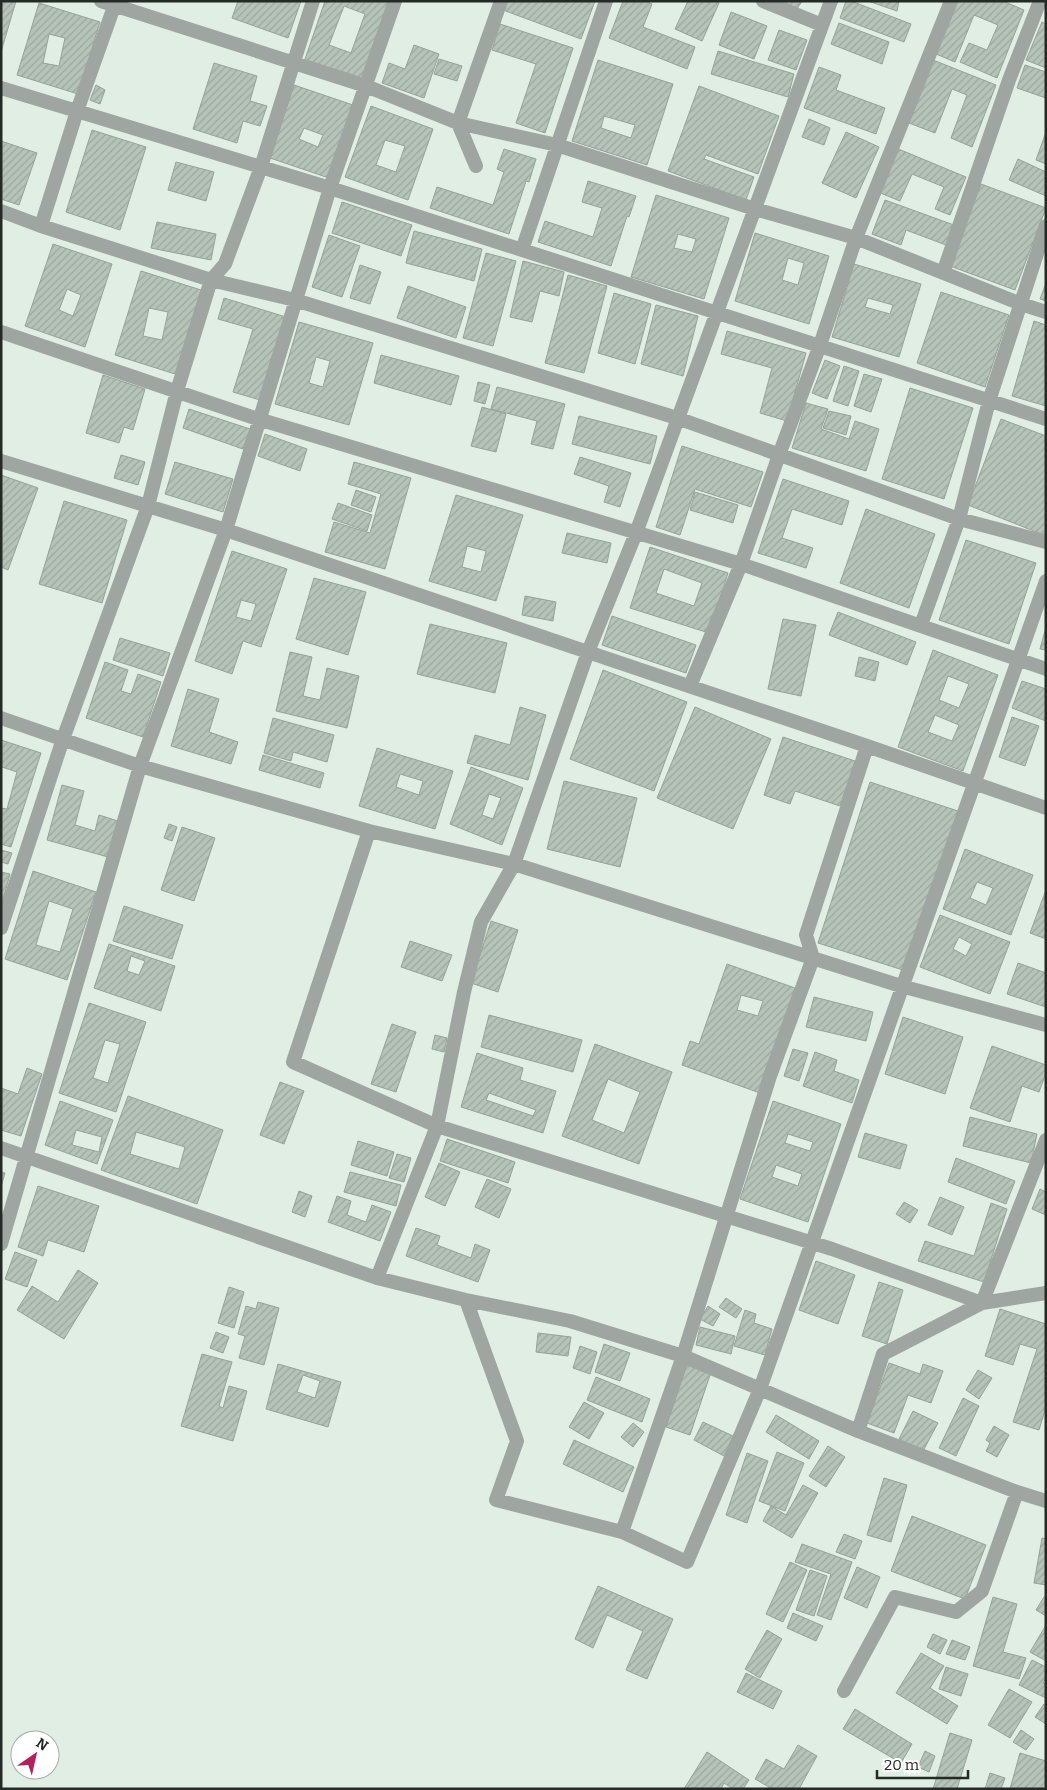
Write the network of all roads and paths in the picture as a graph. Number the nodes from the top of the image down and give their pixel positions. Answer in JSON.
{"nodes":[{"id":1,"x":313,"y":1,"type":"edge"},
{"id":2,"x":395,"y":1,"type":"edge"},
{"id":3,"x":501,"y":1,"type":"edge"},
{"id":4,"x":606,"y":1,"type":"edge"},
{"id":5,"x":763,"y":1,"type":"edge"},
{"id":6,"x":831,"y":1,"type":"edge"},
{"id":7,"x":951,"y":1,"type":"edge"},
{"id":8,"x":1040,"y":1,"type":"edge"},
{"id":9,"x":110,"y":3,"type":"edge"},
{"id":10,"x":822,"y":25,"type":"junction"},
{"id":11,"x":293,"y":64,"type":"junction"},
{"id":12,"x":366,"y":86,"type":"junction"},
{"id":13,"x":1,"y":88,"type":"edge"},
{"id":14,"x":77,"y":111,"type":"junction"},
{"id":15,"x":458,"y":123,"type":"junction"},
{"id":16,"x":557,"y":145,"type":"junction"},
{"id":17,"x":476,"y":166,"type":"dead end"},
{"id":18,"x":261,"y":167,"type":"junction"},
{"id":19,"x":330,"y":188,"type":"junction"},
{"id":20,"x":755,"y":209,"type":"junction"},
{"id":21,"x":1,"y":212,"type":"edge"},
{"id":22,"x":41,"y":226,"type":"junction"},
{"id":23,"x":1046,"y":226,"type":"edge"},
{"id":24,"x":856,"y":238,"type":"junction"},
{"id":25,"x":522,"y":250,"type":"junction"},
{"id":26,"x":943,"y":273,"type":"junction"},
{"id":27,"x":211,"y":280,"type":"junction"},
{"id":28,"x":296,"y":300,"type":"junction"},
{"id":29,"x":1021,"y":304,"type":"junction"},
{"id":30,"x":717,"y":312,"type":"junction"},
{"id":31,"x":1046,"y":312,"type":"edge"},
{"id":32,"x":1,"y":332,"type":"edge"},
{"id":33,"x":820,"y":346,"type":"junction"},
{"id":34,"x":177,"y":391,"type":"junction"},
{"id":35,"x":989,"y":401,"type":"junction"},
{"id":36,"x":677,"y":418,"type":"junction"},
{"id":37,"x":258,"y":419,"type":"junction"},
{"id":38,"x":1046,"y":419,"type":"edge"},
{"id":39,"x":779,"y":454,"type":"junction"},
{"id":40,"x":1,"y":461,"type":"edge"},
{"id":41,"x":148,"y":506,"type":"junction"},
{"id":42,"x":958,"y":519,"type":"junction"},
{"id":43,"x":226,"y":530,"type":"junction"},
{"id":44,"x":636,"y":533,"type":"junction"},
{"id":45,"x":1046,"y":542,"type":"edge"},
{"id":46,"x":740,"y":564,"type":"junction"},
{"id":47,"x":1046,"y":581,"type":"edge"},
{"id":48,"x":921,"y":625,"type":"junction"},
{"id":49,"x":588,"y":652,"type":"junction"},
{"id":50,"x":1019,"y":660,"type":"junction"},
{"id":51,"x":1046,"y":669,"type":"edge"},
{"id":52,"x":690,"y":686,"type":"junction"},
{"id":53,"x":1,"y":718,"type":"edge"},
{"id":54,"x":63,"y":740,"type":"junction"},
{"id":55,"x":867,"y":746,"type":"junction"},
{"id":56,"x":140,"y":766,"type":"junction"},
{"id":57,"x":975,"y":784,"type":"junction"},
{"id":58,"x":1046,"y":808,"type":"edge"},
{"id":59,"x":369,"y":831,"type":"junction"},
{"id":60,"x":514,"y":864,"type":"junction"},
{"id":61,"x":1,"y":928,"type":"edge"},
{"id":62,"x":814,"y":958,"type":"junction"},
{"id":63,"x":901,"y":986,"type":"junction"},
{"id":64,"x":1046,"y":1025,"type":"edge"},
{"id":65,"x":436,"y":1126,"type":"junction"},
{"id":66,"x":1046,"y":1140,"type":"edge"},
{"id":67,"x":1,"y":1148,"type":"edge"},
{"id":68,"x":26,"y":1157,"type":"junction"},
{"id":69,"x":726,"y":1216,"type":"junction"},
{"id":70,"x":811,"y":1242,"type":"junction"},
{"id":71,"x":1,"y":1244,"type":"edge"},
{"id":72,"x":377,"y":1278,"type":"junction"},
{"id":73,"x":1046,"y":1294,"type":"edge"},
{"id":74,"x":466,"y":1300,"type":"junction"},
{"id":75,"x":982,"y":1303,"type":"junction"},
{"id":76,"x":683,"y":1356,"type":"junction"},
{"id":77,"x":760,"y":1389,"type":"junction"},
{"id":78,"x":858,"y":1431,"type":"junction"},
{"id":79,"x":1017,"y":1492,"type":"junction"},
{"id":80,"x":1046,"y":1501,"type":"edge"},
{"id":81,"x":622,"y":1532,"type":"junction"},
{"id":82,"x":844,"y":1692,"type":"dead end"}],
"edges":[{"from":1,"to":11,"type":"street"},
{"from":2,"to":12,"type":"street"},
{"from":3,"to":15,"type":"street"},
{"from":4,"to":16,"type":"street"},
{"from":5,"to":10,"type":"street"},
{"from":6,"to":10,"type":"street"},
{"from":7,"to":24,"type":"street"},
{"from":8,"to":26,"type":"street"},
{"from":9,"to":11,"type":"street"},
{"from":9,"to":14,"type":"street"},
{"from":10,"to":20,"type":"street"},
{"from":11,"to":12,"type":"street"},
{"from":11,"to":18,"type":"street"},
{"from":12,"to":15,"type":"street"},
{"from":12,"to":19,"type":"street"},
{"from":13,"to":14,"type":"street"},
{"from":14,"to":18,"type":"street"},
{"from":14,"to":22,"type":"street"},
{"from":15,"to":16,"type":"street"},
{"from":15,"to":17,"type":"street"},
{"from":16,"to":20,"type":"street"},
{"from":16,"to":25,"type":"street"},
{"from":18,"to":19,"type":"street"},
{"from":18,"to":27,"type":"street"},
{"from":19,"to":25,"type":"street"},
{"from":19,"to":28,"type":"street"},
{"from":20,"to":24,"type":"street"},
{"from":20,"to":30,"type":"street"},
{"from":21,"to":22,"type":"street"},
{"from":22,"to":27,"type":"street"},
{"from":23,"to":29,"type":"street"},
{"from":24,"to":26,"type":"street"},
{"from":24,"to":33,"type":"street"},
{"from":25,"to":30,"type":"street"},
{"from":26,"to":29,"type":"street"},
{"from":27,"to":28,"type":"street"},
{"from":27,"to":34,"type":"street"},
{"from":28,"to":36,"type":"street"},
{"from":28,"to":37,"type":"street"},
{"from":29,"to":31,"type":"street"},
{"from":29,"to":35,"type":"street"},
{"from":30,"to":33,"type":"street"},
{"from":30,"to":36,"type":"street"},
{"from":32,"to":34,"type":"street"},
{"from":33,"to":35,"type":"street"},
{"from":33,"to":39,"type":"street"},
{"from":34,"to":37,"type":"street"},
{"from":34,"to":41,"type":"street"},
{"from":35,"to":38,"type":"street"},
{"from":35,"to":42,"type":"street"},
{"from":36,"to":39,"type":"street"},
{"from":36,"to":44,"type":"street"},
{"from":37,"to":43,"type":"street"},
{"from":37,"to":44,"type":"street"},
{"from":39,"to":42,"type":"street"},
{"from":39,"to":46,"type":"street"},
{"from":40,"to":41,"type":"street"},
{"from":41,"to":43,"type":"street"},
{"from":41,"to":54,"type":"street"},
{"from":42,"to":45,"type":"street"},
{"from":42,"to":48,"type":"street"},
{"from":43,"to":49,"type":"street"},
{"from":43,"to":56,"type":"street"},
{"from":44,"to":46,"type":"street"},
{"from":44,"to":49,"type":"street"},
{"from":46,"to":48,"type":"street"},
{"from":46,"to":52,"type":"street"},
{"from":47,"to":50,"type":"street"},
{"from":48,"to":50,"type":"street"},
{"from":49,"to":52,"type":"street"},
{"from":49,"to":60,"type":"street"},
{"from":50,"to":51,"type":"street"},
{"from":50,"to":57,"type":"street"},
{"from":52,"to":55,"type":"street"},
{"from":53,"to":54,"type":"street"},
{"from":54,"to":56,"type":"street"},
{"from":54,"to":61,"type":"street"},
{"from":55,"to":57,"type":"street"},
{"from":55,"to":62,"type":"street"},
{"from":56,"to":59,"type":"street"},
{"from":56,"to":68,"type":"street"},
{"from":57,"to":58,"type":"street"},
{"from":57,"to":63,"type":"street"},
{"from":59,"to":60,"type":"street"},
{"from":59,"to":65,"type":"street"},
{"from":60,"to":62,"type":"street"},
{"from":60,"to":65,"type":"street"},
{"from":62,"to":63,"type":"street"},
{"from":62,"to":69,"type":"street"},
{"from":63,"to":64,"type":"street"},
{"from":63,"to":70,"type":"street"},
{"from":65,"to":69,"type":"street"},
{"from":65,"to":72,"type":"street"},
{"from":66,"to":75,"type":"street"},
{"from":67,"to":68,"type":"street"},
{"from":68,"to":71,"type":"street"},
{"from":68,"to":72,"type":"street"},
{"from":69,"to":70,"type":"street"},
{"from":69,"to":76,"type":"street"},
{"from":70,"to":75,"type":"street"},
{"from":70,"to":77,"type":"street"},
{"from":72,"to":74,"type":"street"},
{"from":73,"to":75,"type":"street"},
{"from":74,"to":76,"type":"street"},
{"from":74,"to":81,"type":"street"},
{"from":75,"to":78,"type":"street"},
{"from":76,"to":77,"type":"street"},
{"from":76,"to":81,"type":"street"},
{"from":77,"to":78,"type":"street"},
{"from":77,"to":81,"type":"street"},
{"from":78,"to":79,"type":"street"},
{"from":79,"to":80,"type":"street"},
{"from":79,"to":82,"type":"street"}]}
